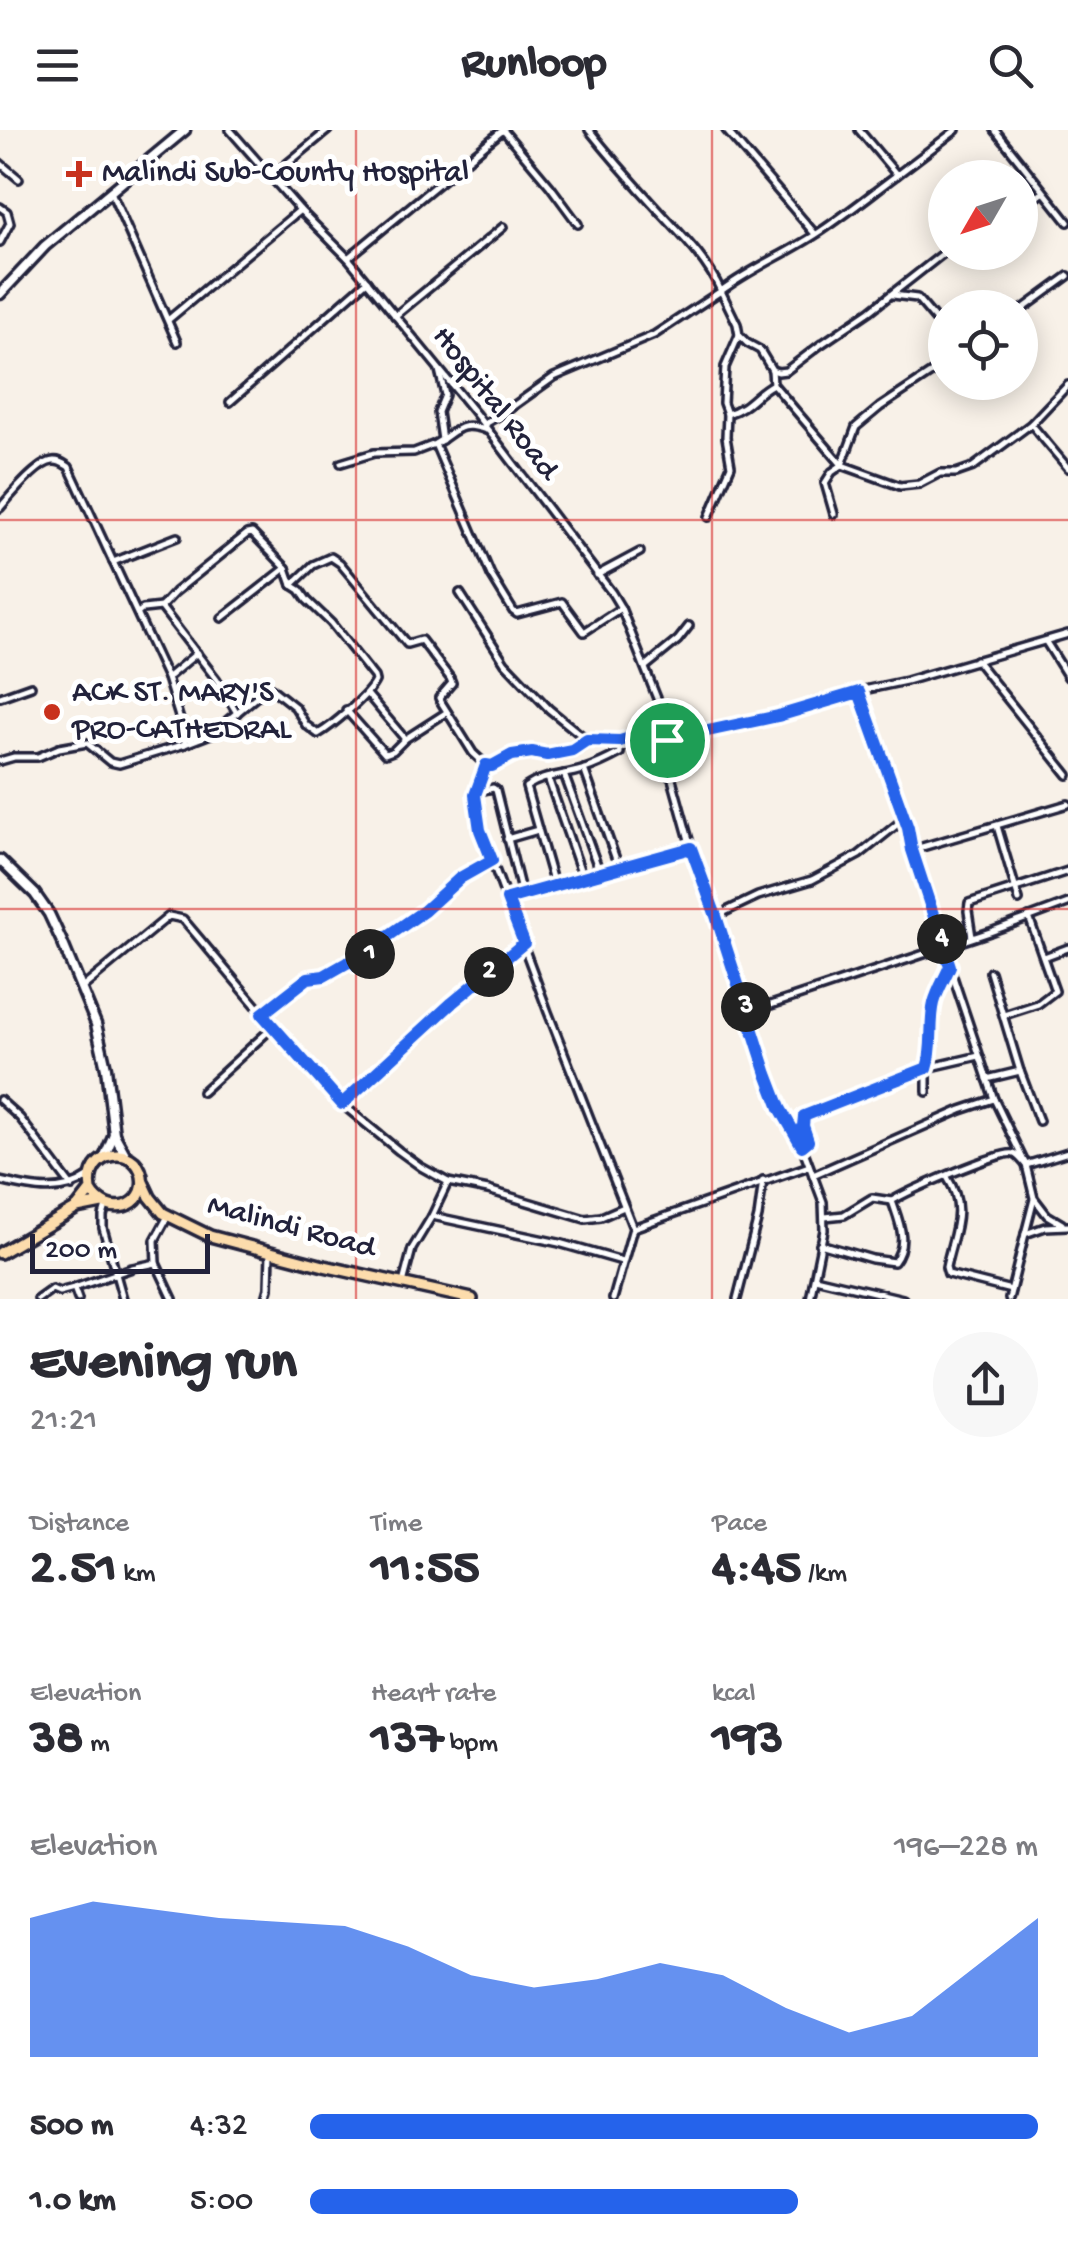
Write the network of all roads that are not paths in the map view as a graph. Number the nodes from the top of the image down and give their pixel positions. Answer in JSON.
{"nodes":[{"id":1,"x":186,"y":130,"type":"edge"},
{"id":2,"x":230,"y":130,"type":"edge"},
{"id":3,"x":328,"y":130,"type":"edge"},
{"id":4,"x":503,"y":130,"type":"edge"},
{"id":5,"x":589,"y":130,"type":"edge"},
{"id":6,"x":726,"y":130,"type":"edge"},
{"id":7,"x":860,"y":130,"type":"edge"},
{"id":8,"x":956,"y":130,"type":"edge"},
{"id":9,"x":995,"y":130,"type":"edge"},
{"id":10,"x":0,"y":163,"type":"edge"},
{"id":11,"x":897,"y":175,"type":"junction"},
{"id":12,"x":272,"y":177,"type":"junction"},
{"id":13,"x":19,"y":179,"type":"dead end"},
{"id":14,"x":111,"y":192,"type":"junction"},
{"id":15,"x":1044,"y":192,"type":"junction"},
{"id":16,"x":1038,"y":196,"type":"edge"},
{"id":17,"x":0,"y":207,"type":"edge"},
{"id":18,"x":300,"y":210,"type":"junction"},
{"id":19,"x":1068,"y":222,"type":"edge"},
{"id":20,"x":578,"y":224,"type":"dead end"},
{"id":21,"x":504,"y":226,"type":"dead end"},
{"id":22,"x":816,"y":234,"type":"junction"},
{"id":23,"x":0,"y":242,"type":"edge"},
{"id":24,"x":348,"y":258,"type":"junction"},
{"id":25,"x":928,"y":265,"type":"edge"},
{"id":26,"x":1068,"y":276,"type":"edge"},
{"id":27,"x":367,"y":281,"type":"junction"},
{"id":28,"x":721,"y":291,"type":"junction"},
{"id":29,"x":0,"y":294,"type":"edge"},
{"id":30,"x":890,"y":295,"type":"junction"},
{"id":31,"x":1038,"y":298,"type":"edge"},
{"id":32,"x":928,"y":311,"type":"edge"},
{"id":33,"x":396,"y":316,"type":"junction"},
{"id":34,"x":168,"y":320,"type":"junction"},
{"id":35,"x":739,"y":335,"type":"junction"},
{"id":36,"x":177,"y":342,"type":"dead end"},
{"id":37,"x":439,"y":369,"type":"junction"},
{"id":38,"x":772,"y":370,"type":"junction"},
{"id":39,"x":928,"y":375,"type":"edge"},
{"id":40,"x":773,"y":384,"type":"junction"},
{"id":41,"x":1068,"y":385,"type":"edge"},
{"id":42,"x":230,"y":402,"type":"dead end"},
{"id":43,"x":727,"y":414,"type":"junction"},
{"id":44,"x":484,"y":424,"type":"junction"},
{"id":45,"x":1031,"y":424,"type":"junction"},
{"id":46,"x":489,"y":431,"type":"junction"},
{"id":47,"x":442,"y":440,"type":"junction"},
{"id":48,"x":435,"y":444,"type":"junction"},
{"id":49,"x":341,"y":463,"type":"dead end"},
{"id":50,"x":842,"y":465,"type":"junction"},
{"id":51,"x":1068,"y":468,"type":"edge"},
{"id":52,"x":0,"y":508,"type":"edge"},
{"id":53,"x":834,"y":514,"type":"dead end"},
{"id":54,"x":709,"y":517,"type":"dead end"},
{"id":55,"x":178,"y":537,"type":"dead end"},
{"id":56,"x":640,"y":552,"type":"dead end"},
{"id":57,"x":112,"y":562,"type":"junction"},
{"id":58,"x":286,"y":568,"type":"junction"},
{"id":59,"x":597,"y":575,"type":"junction"},
{"id":60,"x":292,"y":585,"type":"junction"},
{"id":61,"x":460,"y":594,"type":"dead end"},
{"id":62,"x":160,"y":607,"type":"junction"},
{"id":63,"x":620,"y":608,"type":"junction"},
{"id":64,"x":138,"y":614,"type":"junction"},
{"id":65,"x":222,"y":618,"type":"dead end"},
{"id":66,"x":689,"y":626,"type":"dead end"},
{"id":67,"x":1068,"y":634,"type":"edge"},
{"id":68,"x":1046,"y":642,"type":"junction"},
{"id":69,"x":197,"y":653,"type":"junction"},
{"id":70,"x":976,"y":660,"type":"junction"},
{"id":71,"x":645,"y":667,"type":"junction"},
{"id":72,"x":1068,"y":677,"type":"edge"},
{"id":73,"x":167,"y":678,"type":"junction"},
{"id":74,"x":31,"y":686,"type":"dead end"},
{"id":75,"x":859,"y":692,"type":"junction"},
{"id":76,"x":367,"y":694,"type":"junction"},
{"id":77,"x":0,"y":696,"type":"edge"},
{"id":78,"x":346,"y":710,"type":"junction"},
{"id":79,"x":447,"y":712,"type":"junction"},
{"id":80,"x":237,"y":713,"type":"junction"},
{"id":81,"x":405,"y":739,"type":"junction"},
{"id":82,"x":587,"y":740,"type":"junction"},
{"id":83,"x":667,"y":740,"type":"junction"},
{"id":84,"x":620,"y":741,"type":"junction"},
{"id":85,"x":185,"y":744,"type":"junction"},
{"id":86,"x":0,"y":761,"type":"edge"},
{"id":87,"x":486,"y":765,"type":"junction"},
{"id":88,"x":584,"y":769,"type":"junction"},
{"id":89,"x":564,"y":774,"type":"junction"},
{"id":90,"x":1068,"y":775,"type":"edge"},
{"id":91,"x":548,"y":778,"type":"junction"},
{"id":92,"x":476,"y":792,"type":"junction"},
{"id":93,"x":1068,"y":804,"type":"edge"},
{"id":94,"x":904,"y":818,"type":"junction"},
{"id":95,"x":997,"y":826,"type":"junction"},
{"id":96,"x":538,"y":830,"type":"junction"},
{"id":97,"x":508,"y":839,"type":"junction"},
{"id":98,"x":691,"y":848,"type":"junction"},
{"id":99,"x":912,"y":850,"type":"junction"},
{"id":100,"x":0,"y":860,"type":"edge"},
{"id":101,"x":492,"y":860,"type":"junction"},
{"id":102,"x":620,"y":868,"type":"junction"},
{"id":103,"x":1068,"y":872,"type":"edge"},
{"id":104,"x":600,"y":873,"type":"junction"},
{"id":105,"x":583,"y":878,"type":"junction"},
{"id":106,"x":554,"y":885,"type":"junction"},
{"id":107,"x":1017,"y":888,"type":"junction"},
{"id":108,"x":522,"y":895,"type":"junction"},
{"id":109,"x":507,"y":899,"type":"junction"},
{"id":110,"x":1020,"y":900,"type":"dead end"},
{"id":111,"x":1068,"y":903,"type":"edge"},
{"id":112,"x":716,"y":916,"type":"junction"},
{"id":113,"x":1029,"y":917,"type":"junction"},
{"id":114,"x":972,"y":936,"type":"junction"},
{"id":115,"x":524,"y":943,"type":"junction"},
{"id":116,"x":944,"y":946,"type":"junction"},
{"id":117,"x":1068,"y":948,"type":"edge"},
{"id":118,"x":1044,"y":957,"type":"junction"},
{"id":119,"x":950,"y":966,"type":"junction"},
{"id":120,"x":990,"y":972,"type":"dead end"},
{"id":121,"x":82,"y":988,"type":"junction"},
{"id":122,"x":748,"y":1013,"type":"junction"},
{"id":123,"x":262,"y":1014,"type":"junction"},
{"id":124,"x":1004,"y":1015,"type":"junction"},
{"id":125,"x":273,"y":1027,"type":"junction"},
{"id":126,"x":979,"y":1056,"type":"junction"},
{"id":127,"x":927,"y":1068,"type":"junction"},
{"id":128,"x":1020,"y":1071,"type":"junction"},
{"id":129,"x":987,"y":1079,"type":"junction"},
{"id":130,"x":202,"y":1092,"type":"dead end"},
{"id":131,"x":927,"y":1092,"type":"dead end"},
{"id":132,"x":994,"y":1099,"type":"junction"},
{"id":133,"x":0,"y":1100,"type":"edge"},
{"id":134,"x":342,"y":1104,"type":"junction"},
{"id":135,"x":1038,"y":1122,"type":"dead end"},
{"id":136,"x":114,"y":1134,"type":"junction"},
{"id":137,"x":802,"y":1146,"type":"junction"},
{"id":138,"x":1068,"y":1152,"type":"edge"},
{"id":139,"x":126,"y":1156,"type":"junction"},
{"id":140,"x":104,"y":1158,"type":"junction"},
{"id":141,"x":1026,"y":1165,"type":"junction"},
{"id":142,"x":809,"y":1166,"type":"junction"},
{"id":143,"x":90,"y":1176,"type":"junction"},
{"id":144,"x":814,"y":1176,"type":"junction"},
{"id":145,"x":946,"y":1177,"type":"junction"},
{"id":146,"x":763,"y":1180,"type":"junction"},
{"id":147,"x":0,"y":1181,"type":"edge"},
{"id":148,"x":143,"y":1182,"type":"junction"},
{"id":149,"x":448,"y":1182,"type":"junction"},
{"id":150,"x":72,"y":1187,"type":"junction"},
{"id":151,"x":91,"y":1190,"type":"junction"},
{"id":152,"x":1034,"y":1198,"type":"junction"},
{"id":153,"x":134,"y":1201,"type":"junction"},
{"id":154,"x":892,"y":1201,"type":"junction"},
{"id":155,"x":104,"y":1204,"type":"junction"},
{"id":156,"x":624,"y":1206,"type":"junction"},
{"id":157,"x":77,"y":1208,"type":"junction"},
{"id":158,"x":159,"y":1209,"type":"junction"},
{"id":159,"x":168,"y":1216,"type":"junction"},
{"id":160,"x":432,"y":1216,"type":"junction"},
{"id":161,"x":825,"y":1217,"type":"junction"},
{"id":162,"x":1065,"y":1225,"type":"edge"},
{"id":163,"x":633,"y":1228,"type":"junction"},
{"id":164,"x":1026,"y":1234,"type":"junction"},
{"id":165,"x":820,"y":1244,"type":"junction"},
{"id":166,"x":0,"y":1253,"type":"edge"},
{"id":167,"x":270,"y":1253,"type":"junction"},
{"id":168,"x":622,"y":1261,"type":"junction"},
{"id":169,"x":156,"y":1263,"type":"junction"},
{"id":170,"x":116,"y":1274,"type":"junction"},
{"id":171,"x":814,"y":1278,"type":"junction"},
{"id":172,"x":403,"y":1283,"type":"junction"},
{"id":173,"x":74,"y":1288,"type":"junction"},
{"id":174,"x":1012,"y":1290,"type":"junction"},
{"id":175,"x":38,"y":1299,"type":"edge"},
{"id":176,"x":78,"y":1299,"type":"edge"},
{"id":177,"x":124,"y":1299,"type":"edge"},
{"id":178,"x":173,"y":1299,"type":"edge"},
{"id":179,"x":266,"y":1299,"type":"edge"},
{"id":180,"x":472,"y":1299,"type":"edge"},
{"id":181,"x":613,"y":1299,"type":"edge"},
{"id":182,"x":737,"y":1299,"type":"edge"},
{"id":183,"x":810,"y":1299,"type":"edge"},
{"id":184,"x":904,"y":1299,"type":"edge"},
{"id":185,"x":1009,"y":1299,"type":"edge"}],
"edges":[{"from":1,"to":14,"type":"street"},
{"from":2,"to":12,"type":"street","name":"Hospital Road"},
{"from":3,"to":12,"type":"street"},
{"from":4,"to":20,"type":"street"},
{"from":4,"to":24,"type":"street"},
{"from":5,"to":28,"type":"street"},
{"from":6,"to":22,"type":"street"},
{"from":7,"to":11,"type":"street"},
{"from":8,"to":11,"type":"street"},
{"from":9,"to":15,"type":"street"},
{"from":10,"to":13,"type":"street"},
{"from":11,"to":22,"type":"street"},
{"from":12,"to":18,"type":"street","name":"Hospital Road"},
{"from":14,"to":29,"type":"street"},
{"from":14,"to":34,"type":"street"},
{"from":15,"to":16,"type":"street"},
{"from":15,"to":19,"type":"street"},
{"from":17,"to":23,"type":"street"},
{"from":18,"to":24,"type":"street","name":"Hospital Road"},
{"from":18,"to":34,"type":"street"},
{"from":21,"to":33,"type":"street"},
{"from":22,"to":28,"type":"street"},
{"from":24,"to":27,"type":"street","name":"Hospital Road"},
{"from":25,"to":30,"type":"street"},
{"from":26,"to":31,"type":"street"},
{"from":27,"to":33,"type":"street","name":"Hospital Road"},
{"from":27,"to":42,"type":"street"},
{"from":28,"to":35,"type":"street"},
{"from":28,"to":44,"type":"street"},
{"from":30,"to":32,"type":"street"},
{"from":30,"to":38,"type":"street"},
{"from":33,"to":37,"type":"street","name":"Hospital Road"},
{"from":34,"to":36,"type":"street"},
{"from":35,"to":38,"type":"street"},
{"from":35,"to":43,"type":"street"},
{"from":37,"to":44,"type":"street","name":"Hospital Road"},
{"from":37,"to":47,"type":"street"},
{"from":38,"to":40,"type":"street"},
{"from":39,"to":50,"type":"street"},
{"from":40,"to":43,"type":"street"},
{"from":40,"to":50,"type":"street"},
{"from":41,"to":45,"type":"street"},
{"from":43,"to":54,"type":"street"},
{"from":44,"to":46,"type":"street","name":"Hospital Road"},
{"from":45,"to":50,"type":"street"},
{"from":45,"to":51,"type":"street"},
{"from":46,"to":47,"type":"street"},
{"from":46,"to":59,"type":"street","name":"Hospital Road"},
{"from":47,"to":48,"type":"street"},
{"from":48,"to":49,"type":"street"},
{"from":48,"to":63,"type":"street"},
{"from":50,"to":53,"type":"street"},
{"from":52,"to":57,"type":"street"},
{"from":55,"to":57,"type":"street"},
{"from":56,"to":59,"type":"street"},
{"from":57,"to":64,"type":"street"},
{"from":58,"to":60,"type":"street"},
{"from":58,"to":62,"type":"street"},
{"from":58,"to":65,"type":"street"},
{"from":59,"to":63,"type":"street","name":"Hospital Road"},
{"from":60,"to":76,"type":"street"},
{"from":60,"to":79,"type":"street"},
{"from":61,"to":82,"type":"street"},
{"from":62,"to":64,"type":"street"},
{"from":62,"to":69,"type":"street"},
{"from":63,"to":71,"type":"street","name":"Hospital Road"},
{"from":64,"to":73,"type":"street"},
{"from":66,"to":71,"type":"street"},
{"from":67,"to":68,"type":"street"},
{"from":68,"to":70,"type":"street"},
{"from":68,"to":72,"type":"street"},
{"from":69,"to":73,"type":"street"},
{"from":69,"to":80,"type":"street"},
{"from":70,"to":75,"type":"street"},
{"from":70,"to":90,"type":"street"},
{"from":71,"to":83,"type":"street","name":"Hospital Road"},
{"from":73,"to":85,"type":"street"},
{"from":74,"to":77,"type":"street"},
{"from":75,"to":83,"type":"street"},
{"from":75,"to":94,"type":"street"},
{"from":76,"to":78,"type":"street"},
{"from":76,"to":81,"type":"street"},
{"from":78,"to":80,"type":"street"},
{"from":78,"to":81,"type":"street"},
{"from":79,"to":81,"type":"street"},
{"from":79,"to":87,"type":"street"},
{"from":80,"to":85,"type":"street"},
{"from":82,"to":84,"type":"street"},
{"from":82,"to":87,"type":"street"},
{"from":83,"to":84,"type":"street"},
{"from":83,"to":98,"type":"street","name":"Hospital Road"},
{"from":84,"to":88,"type":"street"},
{"from":85,"to":86,"type":"street"},
{"from":87,"to":92,"type":"street"},
{"from":88,"to":89,"type":"street"},
{"from":88,"to":102,"type":"street"},
{"from":89,"to":91,"type":"street"},
{"from":89,"to":104,"type":"street"},
{"from":91,"to":96,"type":"street"},
{"from":91,"to":105,"type":"street"},
{"from":92,"to":97,"type":"street"},
{"from":92,"to":101,"type":"street"},
{"from":93,"to":95,"type":"street"},
{"from":94,"to":99,"type":"street"},
{"from":94,"to":112,"type":"street"},
{"from":95,"to":99,"type":"street"},
{"from":95,"to":107,"type":"street"},
{"from":96,"to":97,"type":"street"},
{"from":96,"to":106,"type":"street"},
{"from":97,"to":108,"type":"street"},
{"from":98,"to":102,"type":"street"},
{"from":98,"to":112,"type":"street","name":"Hospital Road"},
{"from":99,"to":116,"type":"street"},
{"from":100,"to":121,"type":"street"},
{"from":101,"to":109,"type":"street"},
{"from":101,"to":123,"type":"street"},
{"from":102,"to":104,"type":"street"},
{"from":103,"to":107,"type":"street"},
{"from":104,"to":105,"type":"street"},
{"from":105,"to":106,"type":"street"},
{"from":106,"to":108,"type":"street"},
{"from":107,"to":110,"type":"street"},
{"from":107,"to":114,"type":"street"},
{"from":108,"to":109,"type":"street"},
{"from":109,"to":115,"type":"street"},
{"from":111,"to":113,"type":"street"},
{"from":112,"to":122,"type":"street","name":"Hospital Road"},
{"from":113,"to":114,"type":"street"},
{"from":113,"to":118,"type":"street"},
{"from":114,"to":116,"type":"street"},
{"from":115,"to":134,"type":"street"},
{"from":115,"to":156,"type":"street"},
{"from":116,"to":119,"type":"street"},
{"from":116,"to":122,"type":"street"},
{"from":117,"to":118,"type":"street"},
{"from":118,"to":124,"type":"street"},
{"from":119,"to":126,"type":"street"},
{"from":119,"to":127,"type":"street"},
{"from":120,"to":124,"type":"street"},
{"from":121,"to":123,"type":"street"},
{"from":121,"to":136,"type":"street"},
{"from":122,"to":137,"type":"street","name":"Hospital Road"},
{"from":123,"to":125,"type":"street"},
{"from":124,"to":128,"type":"street"},
{"from":125,"to":130,"type":"street"},
{"from":125,"to":134,"type":"street"},
{"from":126,"to":127,"type":"street"},
{"from":126,"to":129,"type":"street"},
{"from":127,"to":131,"type":"street"},
{"from":127,"to":137,"type":"street"},
{"from":128,"to":129,"type":"street"},
{"from":128,"to":135,"type":"street"},
{"from":129,"to":132,"type":"street"},
{"from":132,"to":141,"type":"street"},
{"from":132,"to":144,"type":"street"},
{"from":133,"to":150,"type":"street"},
{"from":134,"to":149,"type":"street"},
{"from":136,"to":139,"type":"street"},
{"from":136,"to":140,"type":"street"},
{"from":137,"to":142,"type":"street","name":"Hospital Road"},
{"from":138,"to":141,"type":"street"},
{"from":139,"to":140,"type":"highway"},
{"from":139,"to":148,"type":"highway"},
{"from":140,"to":143,"type":"highway"},
{"from":141,"to":145,"type":"street"},
{"from":141,"to":152,"type":"street"},
{"from":142,"to":144,"type":"street","name":"Hospital Road"},
{"from":142,"to":146,"type":"street"},
{"from":143,"to":150,"type":"street"},
{"from":143,"to":151,"type":"highway"},
{"from":144,"to":161,"type":"street","name":"Hospital Road"},
{"from":145,"to":154,"type":"street"},
{"from":145,"to":174,"type":"street"},
{"from":146,"to":163,"type":"street"},
{"from":146,"to":182,"type":"street"},
{"from":147,"to":150,"type":"street"},
{"from":148,"to":153,"type":"highway"},
{"from":148,"to":158,"type":"highway","name":"Malindi Road"},
{"from":149,"to":156,"type":"street"},
{"from":149,"to":160,"type":"street"},
{"from":151,"to":155,"type":"highway"},
{"from":151,"to":157,"type":"highway"},
{"from":152,"to":162,"type":"street"},
{"from":152,"to":164,"type":"street"},
{"from":153,"to":155,"type":"highway"},
{"from":153,"to":158,"type":"highway","name":"Malindi Road"},
{"from":154,"to":161,"type":"street"},
{"from":154,"to":165,"type":"street"},
{"from":155,"to":157,"type":"highway"},
{"from":155,"to":170,"type":"street"},
{"from":156,"to":163,"type":"street"},
{"from":157,"to":166,"type":"highway"},
{"from":158,"to":159,"type":"highway","name":"Malindi Road"},
{"from":159,"to":167,"type":"highway","name":"Malindi Road"},
{"from":159,"to":169,"type":"street"},
{"from":160,"to":168,"type":"street"},
{"from":160,"to":172,"type":"street"},
{"from":161,"to":165,"type":"street"},
{"from":162,"to":164,"type":"street"},
{"from":163,"to":168,"type":"street"},
{"from":164,"to":174,"type":"street"},
{"from":165,"to":171,"type":"street"},
{"from":167,"to":172,"type":"highway","name":"Malindi Road"},
{"from":167,"to":179,"type":"street"},
{"from":168,"to":181,"type":"street"},
{"from":169,"to":170,"type":"street"},
{"from":169,"to":178,"type":"street"},
{"from":170,"to":173,"type":"street"},
{"from":170,"to":177,"type":"street"},
{"from":171,"to":183,"type":"street"},
{"from":171,"to":184,"type":"street"},
{"from":172,"to":180,"type":"highway","name":"Malindi Road"},
{"from":173,"to":175,"type":"street"},
{"from":173,"to":176,"type":"street"},
{"from":174,"to":185,"type":"street"}]}
